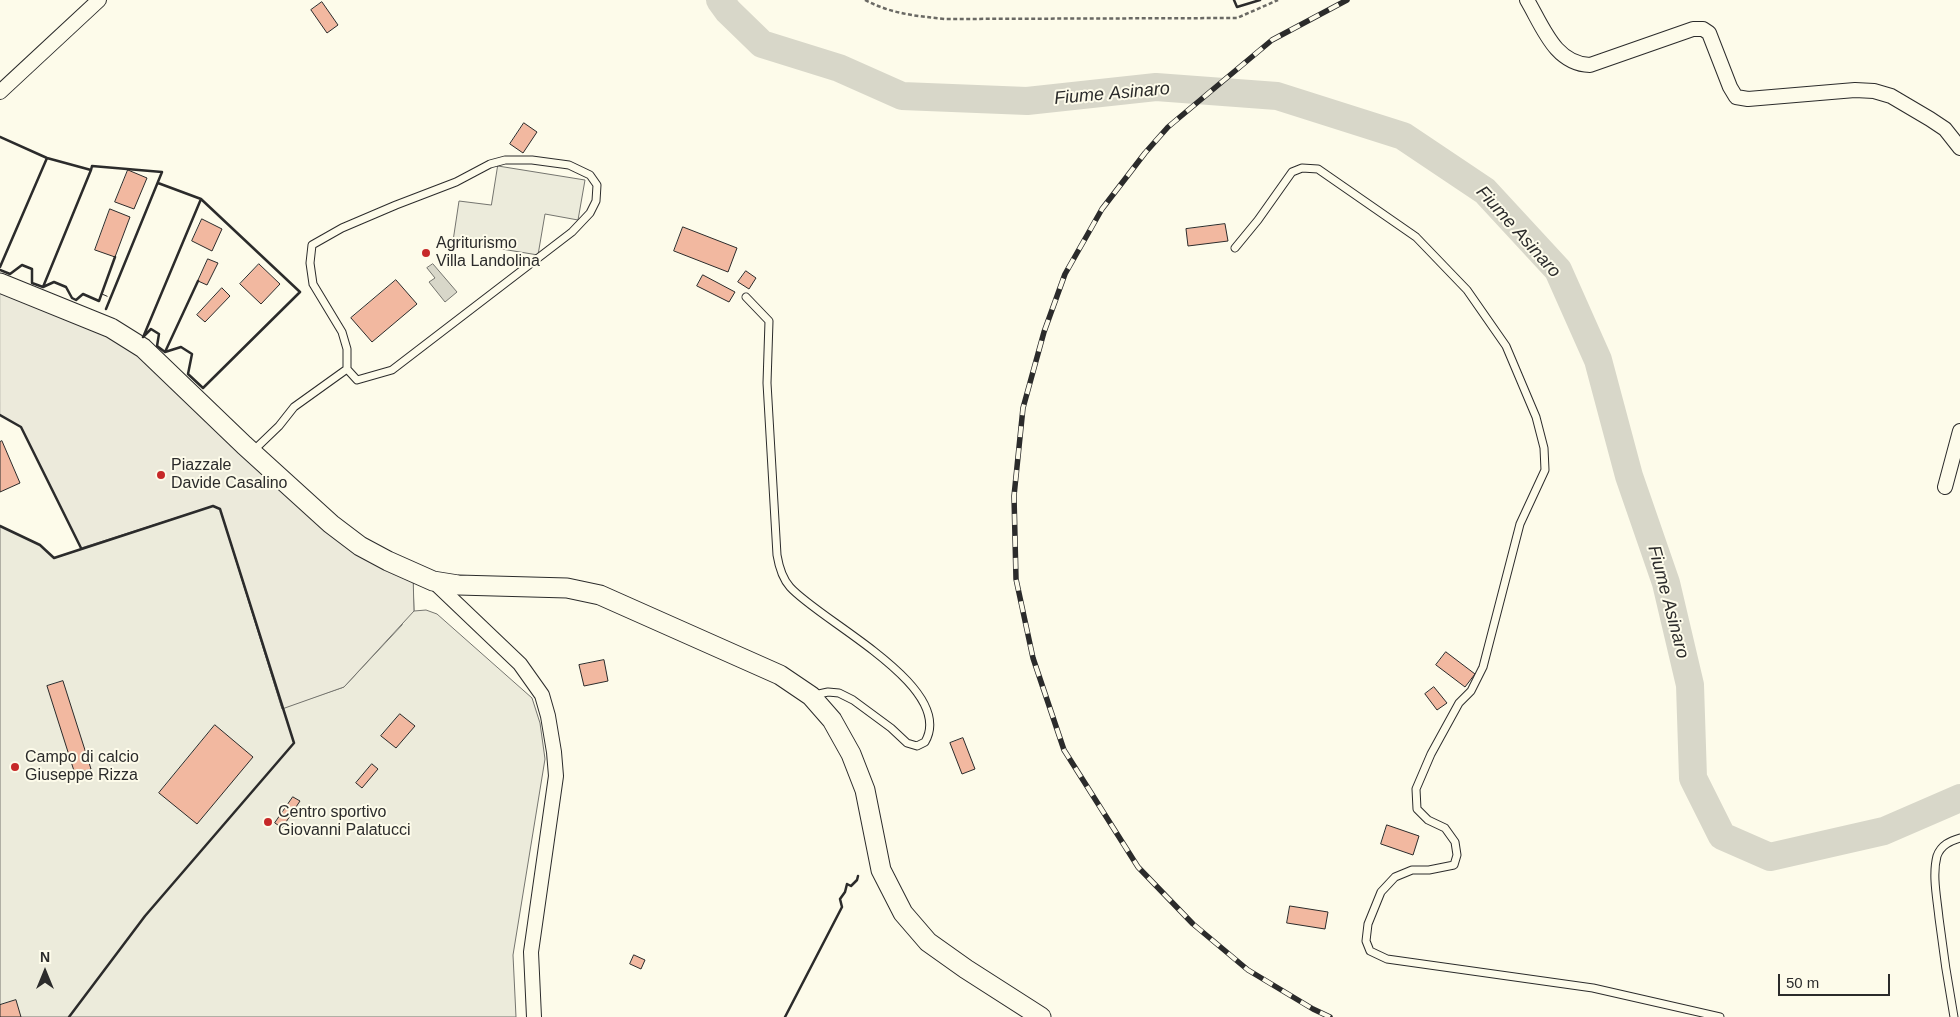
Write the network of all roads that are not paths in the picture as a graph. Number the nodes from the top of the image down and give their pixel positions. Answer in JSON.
{"nodes":[{"id":1,"x":99,"y":0,"type":"edge"},
{"id":2,"x":1527,"y":0,"type":"edge"},
{"id":3,"x":0,"y":92,"type":"edge"},
{"id":4,"x":1960,"y":148,"type":"edge"},
{"id":5,"x":1235,"y":248,"type":"dead end"},
{"id":6,"x":0,"y":283,"type":"edge"},
{"id":7,"x":746,"y":297,"type":"dead end"},
{"id":8,"x":347,"y":369,"type":"junction"},
{"id":9,"x":1960,"y":431,"type":"edge"},
{"id":10,"x":252,"y":452,"type":"junction"},
{"id":11,"x":1945,"y":487,"type":"dead end"},
{"id":12,"x":433,"y":581,"type":"junction"},
{"id":13,"x":811,"y":696,"type":"junction"},
{"id":14,"x":1960,"y":838,"type":"edge"},
{"id":15,"x":534,"y":1017,"type":"edge"},
{"id":16,"x":1041,"y":1017,"type":"edge"},
{"id":17,"x":1720,"y":1017,"type":"edge"},
{"id":18,"x":1954,"y":1017,"type":"edge"}],
"edges":[{"from":1,"to":3,"type":"street"},
{"from":2,"to":4,"type":"street"},
{"from":5,"to":17,"type":"lane"},
{"from":6,"to":10,"type":"main road"},
{"from":7,"to":13,"type":"lane"},
{"from":8,"to":8,"type":"lane"},
{"from":8,"to":10,"type":"lane"},
{"from":9,"to":11,"type":"street"},
{"from":10,"to":12,"type":"main road"},
{"from":12,"to":13,"type":"main road"},
{"from":12,"to":15,"type":"street"},
{"from":13,"to":16,"type":"main road"},
{"from":14,"to":18,"type":"lane"}]}
